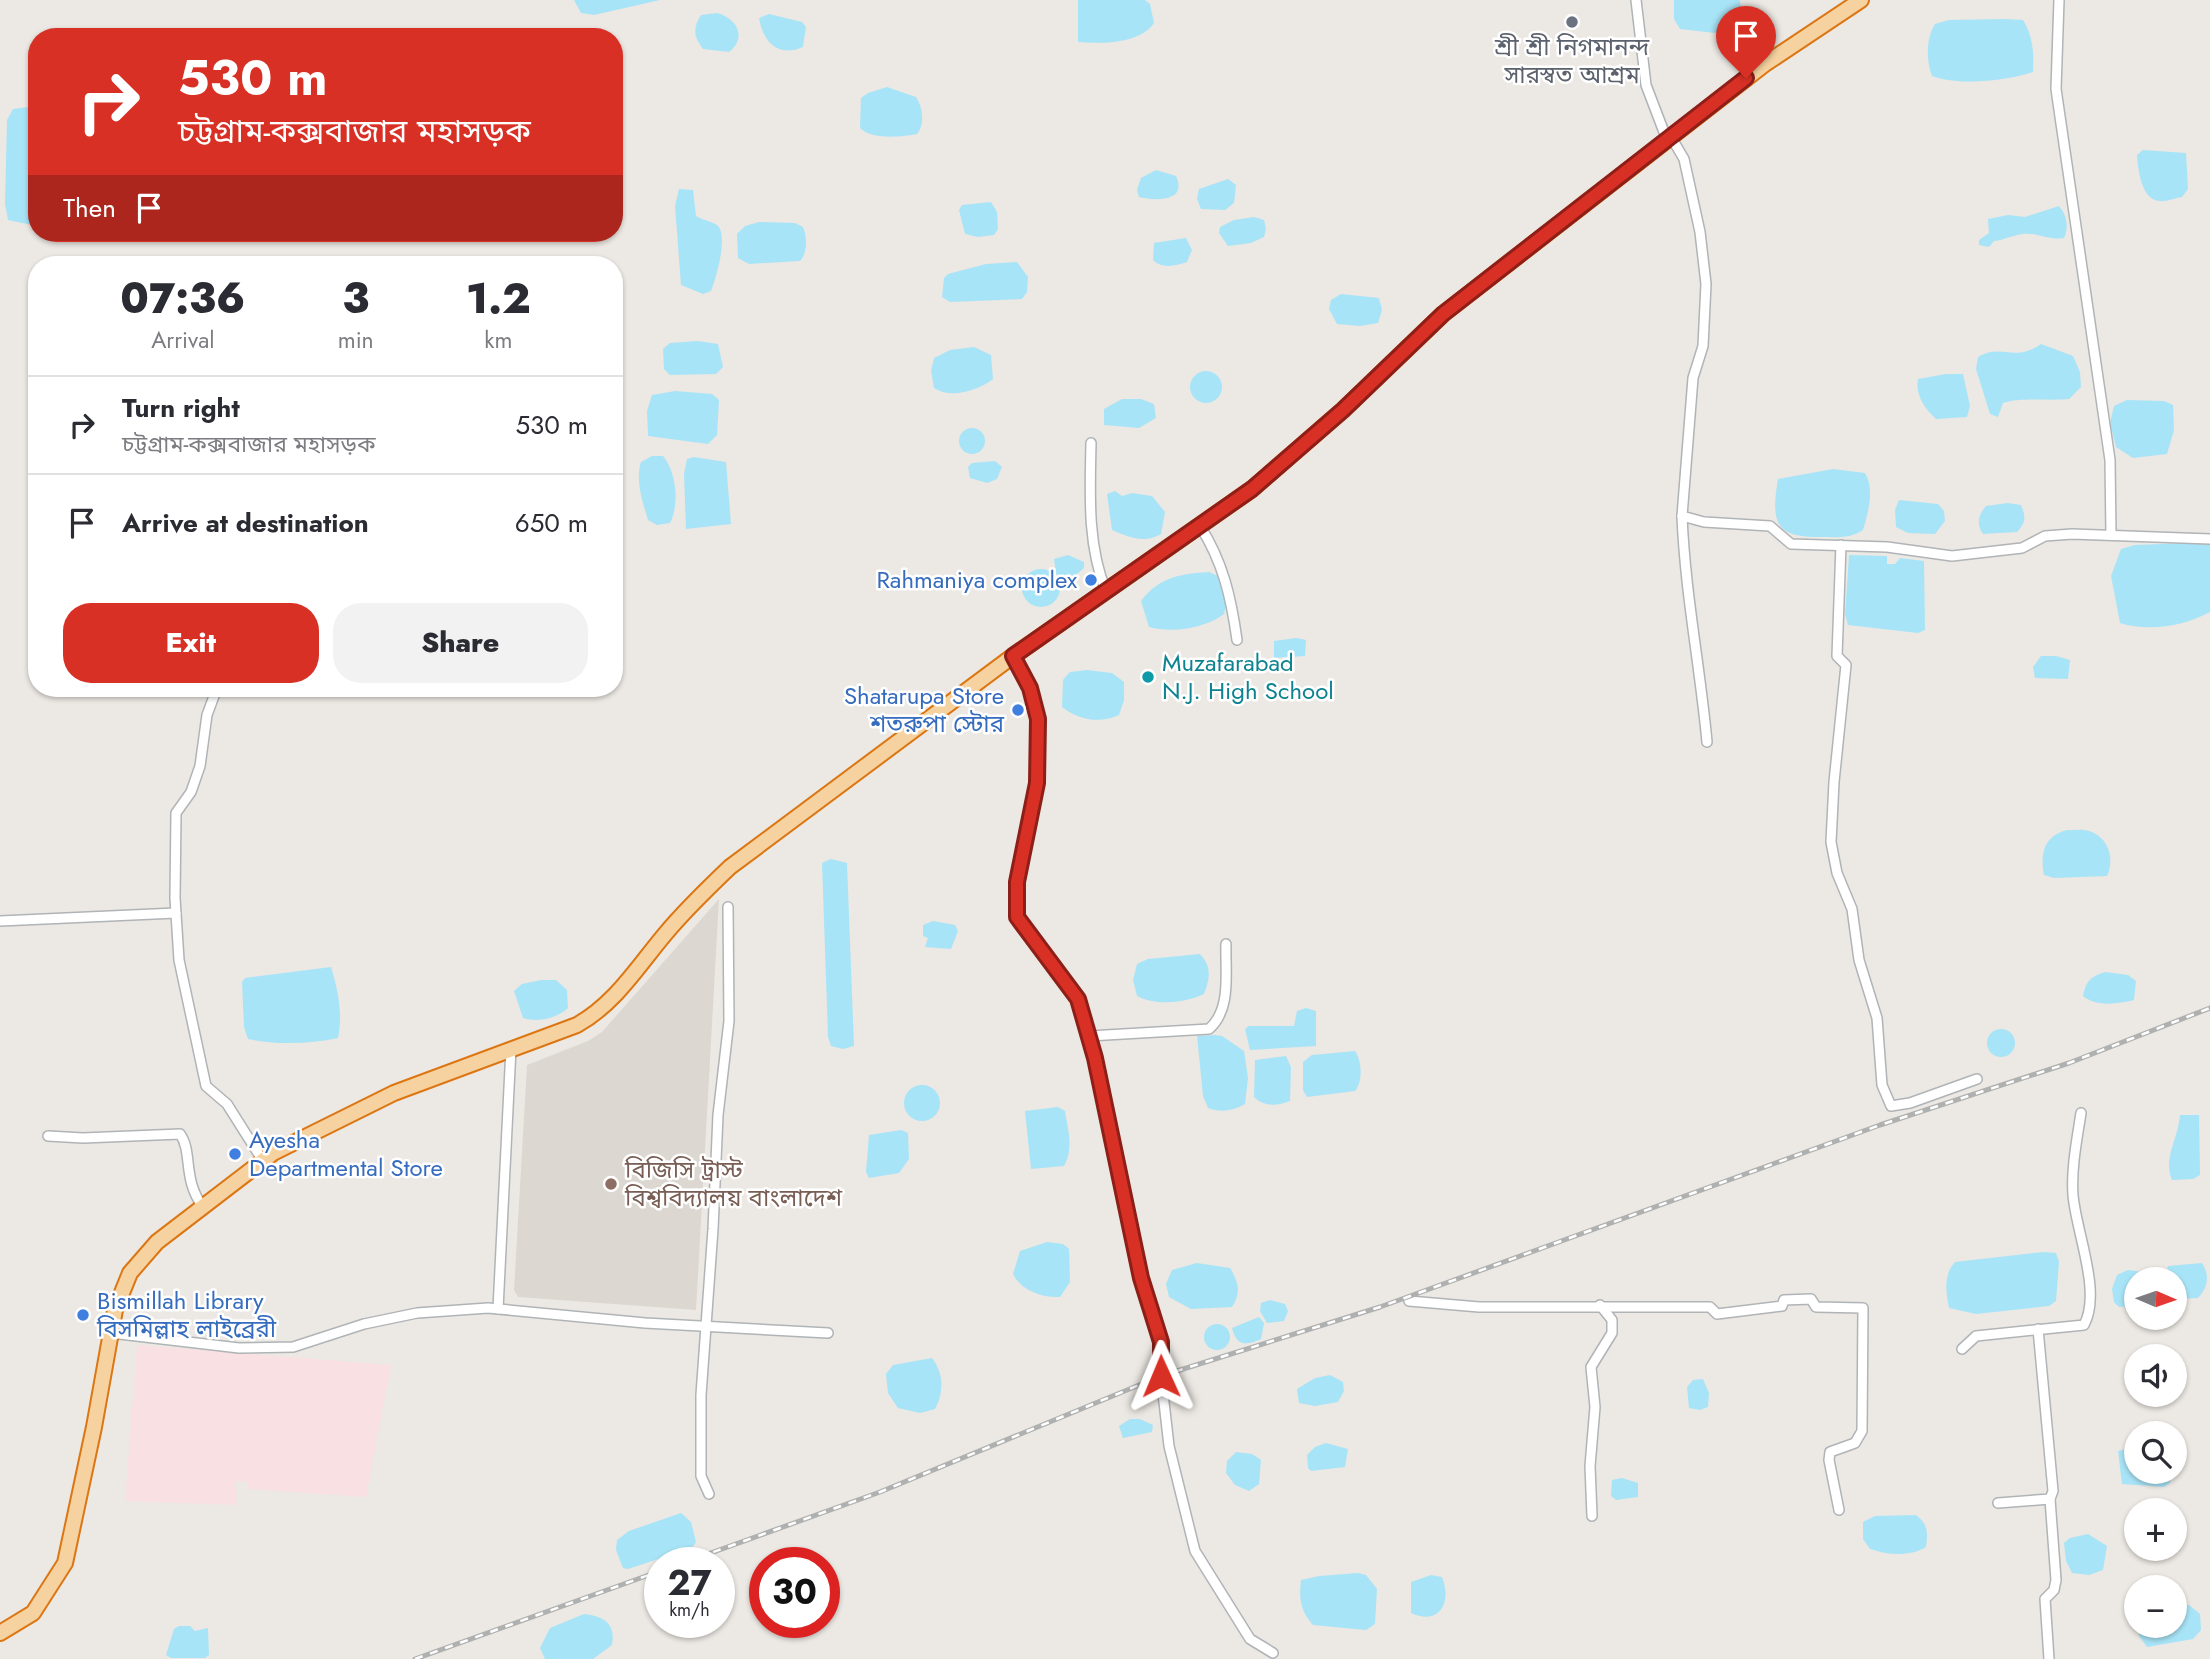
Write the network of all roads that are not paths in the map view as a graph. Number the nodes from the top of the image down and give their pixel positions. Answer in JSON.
{"nodes":[{"id":1,"x":1636,"y":0,"type":"edge"},
{"id":2,"x":1861,"y":0,"type":"edge"},
{"id":3,"x":2059,"y":0,"type":"edge"},
{"id":4,"x":1669,"y":139,"type":"junction"},
{"id":5,"x":1091,"y":443,"type":"dead end"},
{"id":6,"x":1682,"y":516,"type":"junction"},
{"id":7,"x":1200,"y":526,"type":"junction"},
{"id":8,"x":2111,"y":535,"type":"junction"},
{"id":9,"x":2210,"y":539,"type":"edge"},
{"id":10,"x":1841,"y":545,"type":"junction"},
{"id":11,"x":1106,"y":591,"type":"junction"},
{"id":12,"x":1237,"y":640,"type":"dead end"},
{"id":13,"x":1013,"y":656,"type":"junction"},
{"id":14,"x":214,"y":697,"type":"edge"},
{"id":15,"x":1707,"y":742,"type":"dead end"},
{"id":16,"x":729,"y":908,"type":"dead end"},
{"id":17,"x":176,"y":913,"type":"junction"},
{"id":18,"x":0,"y":921,"type":"edge"},
{"id":19,"x":1226,"y":944,"type":"dead end"},
{"id":20,"x":1088,"y":1036,"type":"junction"},
{"id":21,"x":511,"y":1048,"type":"junction"},
{"id":22,"x":1977,"y":1079,"type":"dead end"},
{"id":23,"x":2081,"y":1113,"type":"dead end"},
{"id":24,"x":48,"y":1136,"type":"dead end"},
{"id":25,"x":263,"y":1161,"type":"junction"},
{"id":26,"x":203,"y":1207,"type":"junction"},
{"id":27,"x":1409,"y":1301,"type":"dead end"},
{"id":28,"x":1600,"y":1306,"type":"junction"},
{"id":29,"x":498,"y":1309,"type":"junction"},
{"id":30,"x":707,"y":1327,"type":"junction"},
{"id":31,"x":2038,"y":1329,"type":"junction"},
{"id":32,"x":111,"y":1333,"type":"junction"},
{"id":33,"x":828,"y":1333,"type":"dead end"},
{"id":34,"x":1962,"y":1349,"type":"dead end"},
{"id":35,"x":709,"y":1494,"type":"dead end"},
{"id":36,"x":2050,"y":1499,"type":"junction"},
{"id":37,"x":1998,"y":1503,"type":"dead end"},
{"id":38,"x":1839,"y":1510,"type":"dead end"},
{"id":39,"x":1592,"y":1516,"type":"dead end"},
{"id":40,"x":0,"y":1633,"type":"edge"},
{"id":41,"x":1273,"y":1653,"type":"dead end"},
{"id":42,"x":2049,"y":1659,"type":"edge"}],
"edges":[{"from":1,"to":4,"type":"street"},
{"from":2,"to":4,"type":"highway"},
{"from":3,"to":8,"type":"street"},
{"from":4,"to":6,"type":"street"},
{"from":4,"to":7,"type":"highway"},
{"from":5,"to":11,"type":"street"},
{"from":6,"to":10,"type":"street"},
{"from":6,"to":15,"type":"street"},
{"from":7,"to":11,"type":"highway"},
{"from":7,"to":12,"type":"street"},
{"from":8,"to":9,"type":"street"},
{"from":8,"to":10,"type":"street"},
{"from":10,"to":22,"type":"street"},
{"from":11,"to":13,"type":"highway"},
{"from":13,"to":20,"type":"street"},
{"from":13,"to":21,"type":"highway"},
{"from":14,"to":17,"type":"street"},
{"from":16,"to":30,"type":"street"},
{"from":17,"to":18,"type":"street"},
{"from":17,"to":25,"type":"street"},
{"from":19,"to":20,"type":"street"},
{"from":20,"to":41,"type":"street"},
{"from":21,"to":25,"type":"highway"},
{"from":21,"to":29,"type":"street"},
{"from":23,"to":31,"type":"street"},
{"from":24,"to":26,"type":"street"},
{"from":25,"to":26,"type":"highway"},
{"from":26,"to":32,"type":"highway"},
{"from":27,"to":28,"type":"street"},
{"from":28,"to":38,"type":"street"},
{"from":28,"to":39,"type":"street"},
{"from":29,"to":30,"type":"street"},
{"from":29,"to":32,"type":"street"},
{"from":30,"to":33,"type":"street"},
{"from":30,"to":35,"type":"street"},
{"from":31,"to":34,"type":"street"},
{"from":31,"to":36,"type":"street"},
{"from":32,"to":40,"type":"highway"},
{"from":36,"to":37,"type":"street"},
{"from":36,"to":42,"type":"street"}]}
